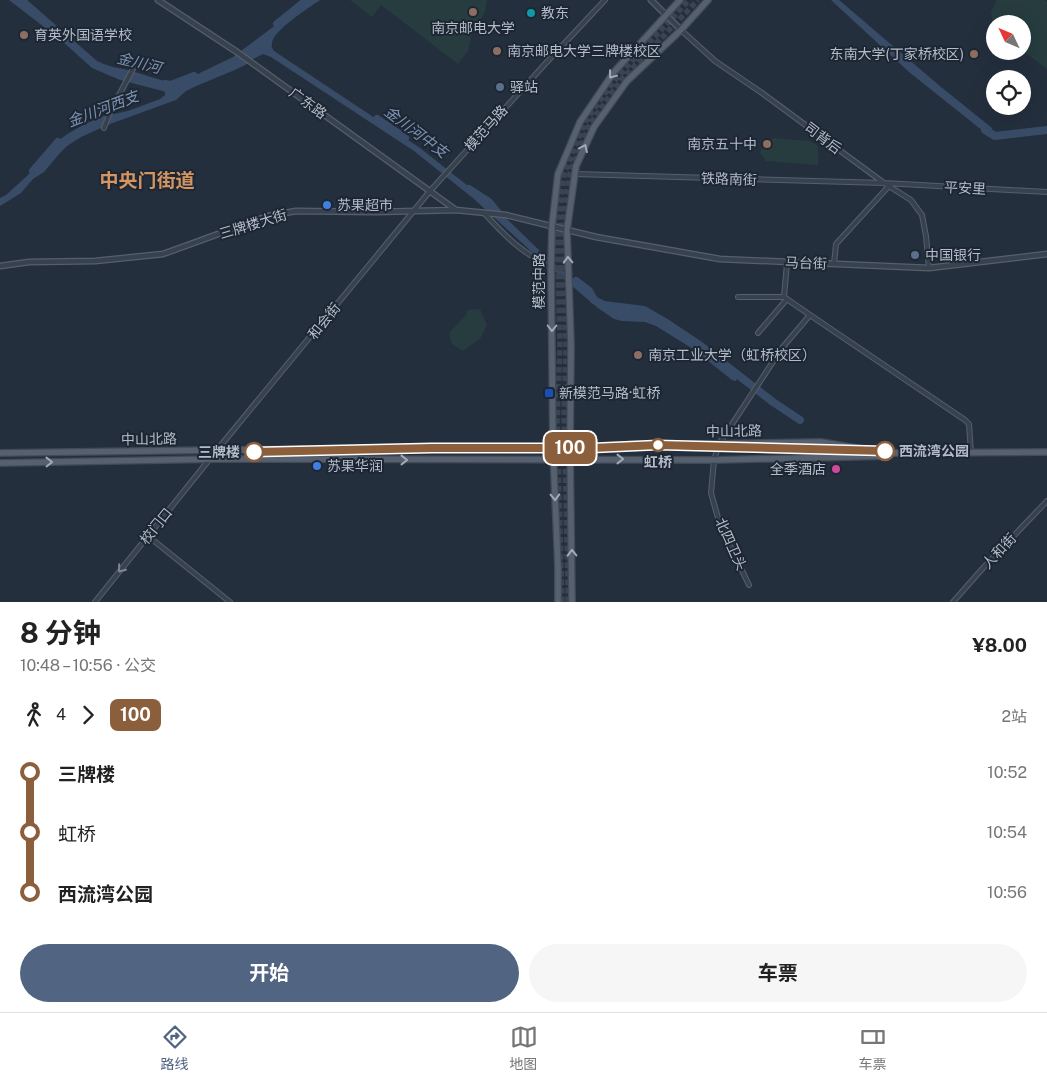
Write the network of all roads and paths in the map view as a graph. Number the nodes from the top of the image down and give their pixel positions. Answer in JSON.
{"nodes":[{"id":1,"x":158,"y":0,"type":"edge"},
{"id":2,"x":605,"y":0,"type":"edge"},
{"id":3,"x":651,"y":0,"type":"edge"},
{"id":4,"x":680,"y":0,"type":"edge"},
{"id":5,"x":708,"y":0,"type":"edge"},
{"id":6,"x":667,"y":15,"type":"junction"},
{"id":7,"x":681,"y":30,"type":"junction"},
{"id":8,"x":134,"y":67,"type":"dead end"},
{"id":9,"x":104,"y":128,"type":"dead end"},
{"id":10,"x":575,"y":174,"type":"junction"},
{"id":11,"x":884,"y":183,"type":"junction"},
{"id":12,"x":889,"y":186,"type":"junction"},
{"id":13,"x":430,"y":191,"type":"junction"},
{"id":14,"x":1047,"y":192,"type":"edge"},
{"id":15,"x":456,"y":210,"type":"junction"},
{"id":16,"x":414,"y":211,"type":"junction"},
{"id":17,"x":484,"y":213,"type":"junction"},
{"id":18,"x":552,"y":226,"type":"junction"},
{"id":19,"x":567,"y":230,"type":"junction"},
{"id":20,"x":1047,"y":254,"type":"edge"},
{"id":21,"x":787,"y":263,"type":"junction"},
{"id":22,"x":834,"y":264,"type":"junction"},
{"id":23,"x":0,"y":266,"type":"edge"},
{"id":24,"x":551,"y":267,"type":"junction"},
{"id":25,"x":929,"y":268,"type":"junction"},
{"id":26,"x":738,"y":297,"type":"dead end"},
{"id":27,"x":786,"y":298,"type":"junction"},
{"id":28,"x":810,"y":316,"type":"junction"},
{"id":29,"x":758,"y":333,"type":"dead end"},
{"id":30,"x":720,"y":444,"type":"junction"},
{"id":31,"x":553,"y":448,"type":"junction"},
{"id":32,"x":570,"y":448,"type":"junction"},
{"id":33,"x":217,"y":450,"type":"junction"},
{"id":34,"x":1047,"y":452,"type":"edge"},
{"id":35,"x":0,"y":453,"type":"edge"},
{"id":36,"x":971,"y":453,"type":"junction"},
{"id":37,"x":1047,"y":456,"type":"edge"},
{"id":38,"x":553,"y":459,"type":"junction"},
{"id":39,"x":570,"y":459,"type":"junction"},
{"id":40,"x":210,"y":460,"type":"junction"},
{"id":41,"x":714,"y":460,"type":"junction"},
{"id":42,"x":0,"y":463,"type":"edge"},
{"id":43,"x":1047,"y":501,"type":"edge"},
{"id":44,"x":148,"y":536,"type":"junction"},
{"id":45,"x":749,"y":585,"type":"dead end"},
{"id":46,"x":95,"y":602,"type":"edge"},
{"id":47,"x":230,"y":602,"type":"edge"},
{"id":48,"x":558,"y":602,"type":"edge"},
{"id":49,"x":572,"y":602,"type":"edge"},
{"id":50,"x":953,"y":602,"type":"edge"}],
"edges":[{"from":1,"to":13,"type":"street","name":"广东路"},
{"from":2,"to":13,"type":"street","name":"模范马路"},
{"from":3,"to":6,"type":"street"},
{"from":4,"to":6,"type":"main road","name":"模范中路"},
{"from":5,"to":7,"type":"main road"},
{"from":6,"to":7,"type":"street"},
{"from":6,"to":18,"type":"main road","name":"模范中路","one_way":true},
{"from":10,"to":7,"type":"main road","one_way":true},
{"from":7,"to":11,"type":"street","name":"司背后"},
{"from":8,"to":9,"type":"street"},
{"from":10,"to":11,"type":"street","name":"铁路南街"},
{"from":10,"to":19,"type":"main road"},
{"from":11,"to":12,"type":"street","name":"司背后"},
{"from":11,"to":14,"type":"street","name":"平安里"},
{"from":12,"to":22,"type":"street"},
{"from":12,"to":25,"type":"street","name":"司背后"},
{"from":13,"to":15,"type":"street","name":"广东路"},
{"from":13,"to":16,"type":"street","name":"和会街"},
{"from":15,"to":16,"type":"street","name":"三牌楼大街"},
{"from":15,"to":17,"type":"street","name":"三牌楼大街"},
{"from":16,"to":23,"type":"street","name":"三牌楼大街"},
{"from":16,"to":33,"type":"street","name":"和会街"},
{"from":17,"to":18,"type":"street","name":"三牌楼大街"},
{"from":17,"to":24,"type":"street"},
{"from":18,"to":19,"type":"street","name":"三牌楼大街"},
{"from":18,"to":24,"type":"main road","name":"模范中路"},
{"from":19,"to":21,"type":"street","name":"马台街"},
{"from":32,"to":19,"type":"main road","one_way":true},
{"from":20,"to":25,"type":"street","name":"马台街"},
{"from":21,"to":22,"type":"street","name":"马台街"},
{"from":21,"to":27,"type":"street"},
{"from":22,"to":25,"type":"street","name":"马台街"},
{"from":24,"to":31,"type":"main road","name":"模范中路","one_way":true},
{"from":26,"to":27,"type":"street"},
{"from":27,"to":28,"type":"street"},
{"from":27,"to":29,"type":"street"},
{"from":28,"to":30,"type":"street","name":"北四卫头"},
{"from":28,"to":36,"type":"street"},
{"from":30,"to":32,"type":"main road","name":"中山北路"},
{"from":30,"to":36,"type":"main road","name":"中山北路"},
{"from":30,"to":41,"type":"street","name":"北四卫头"},
{"from":31,"to":32,"type":"main road","name":"中山北路"},
{"from":31,"to":33,"type":"main road","name":"中山北路"},
{"from":31,"to":38,"type":"main road","name":"模范中路"},
{"from":32,"to":39,"type":"main road"},
{"from":33,"to":35,"type":"main road","name":"中山北路"},
{"from":33,"to":40,"type":"street","name":"校门口"},
{"from":34,"to":36,"type":"main road","name":"中山北路"},
{"from":37,"to":41,"type":"main road","name":"中山北路"},
{"from":38,"to":39,"type":"main road","name":"中山北路"},
{"from":40,"to":38,"type":"main road","name":"中山北路","one_way":true},
{"from":38,"to":48,"type":"main road","name":"模范中路","one_way":true},
{"from":39,"to":41,"type":"main road","name":"中山北路","one_way":true},
{"from":49,"to":39,"type":"main road","one_way":true},
{"from":42,"to":40,"type":"main road","name":"中山北路","one_way":true},
{"from":40,"to":44,"type":"street","name":"校门口"},
{"from":41,"to":45,"type":"street","name":"北四卫头"},
{"from":43,"to":50,"type":"street","name":"人和街"},
{"from":44,"to":46,"type":"street","name":"校门口","one_way":true},
{"from":44,"to":47,"type":"street"}]}
